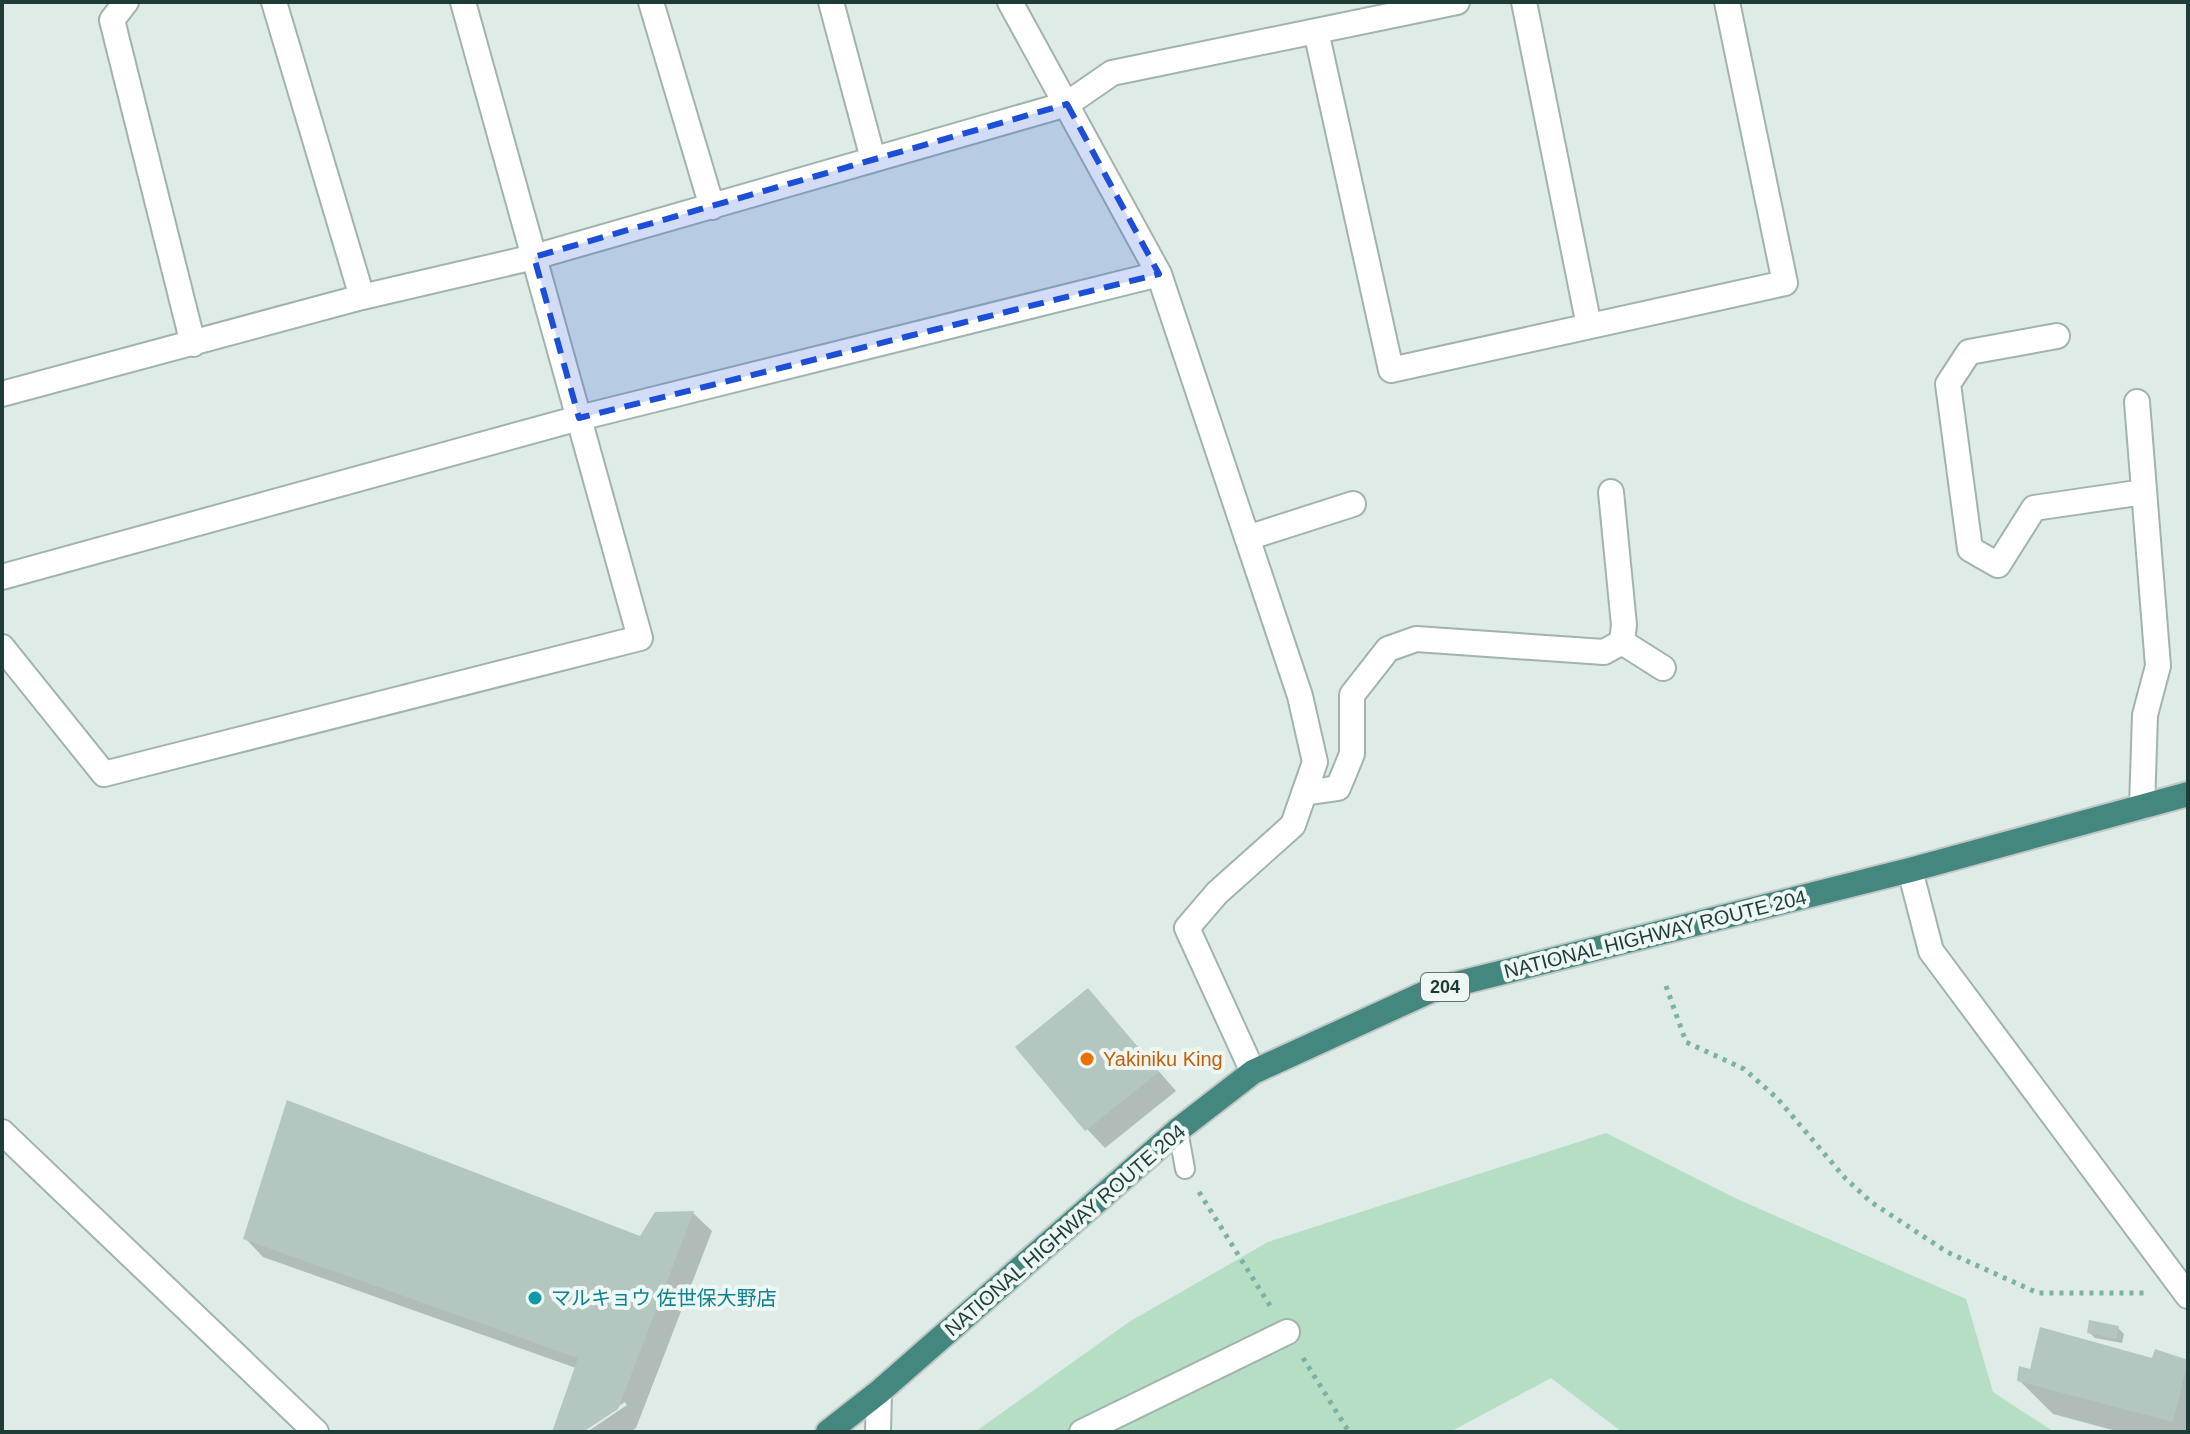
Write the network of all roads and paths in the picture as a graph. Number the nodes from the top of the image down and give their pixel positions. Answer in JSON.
{"nodes":[{"id":1,"x":126,"y":2,"type":"edge"},
{"id":2,"x":274,"y":2,"type":"edge"},
{"id":3,"x":463,"y":2,"type":"edge"},
{"id":4,"x":651,"y":2,"type":"edge"},
{"id":5,"x":831,"y":2,"type":"edge"},
{"id":6,"x":1010,"y":2,"type":"edge"},
{"id":7,"x":1457,"y":2,"type":"edge"},
{"id":8,"x":1524,"y":2,"type":"edge"},
{"id":9,"x":1727,"y":2,"type":"edge"},
{"id":10,"x":1316,"y":31,"type":"junction"},
{"id":11,"x":1067,"y":104,"type":"junction"},
{"id":12,"x":873,"y":159,"type":"junction"},
{"id":13,"x":712,"y":207,"type":"junction"},
{"id":14,"x":534,"y":257,"type":"junction"},
{"id":15,"x":1159,"y":274,"type":"junction"},
{"id":16,"x":362,"y":297,"type":"junction"},
{"id":17,"x":1589,"y":326,"type":"junction"},
{"id":18,"x":2057,"y":336,"type":"dead end"},
{"id":19,"x":193,"y":344,"type":"junction"},
{"id":20,"x":2,"y":394,"type":"edge"},
{"id":21,"x":2137,"y":402,"type":"dead end"},
{"id":22,"x":579,"y":418,"type":"junction"},
{"id":23,"x":1611,"y":492,"type":"dead end"},
{"id":24,"x":2144,"y":492,"type":"junction"},
{"id":25,"x":1353,"y":504,"type":"dead end"},
{"id":26,"x":1247,"y":538,"type":"junction"},
{"id":27,"x":2,"y":577,"type":"edge"},
{"id":28,"x":1622,"y":642,"type":"junction"},
{"id":29,"x":2,"y":647,"type":"edge"},
{"id":30,"x":1663,"y":668,"type":"dead end"},
{"id":31,"x":1304,"y":793,"type":"junction"},
{"id":32,"x":2188,"y":794,"type":"edge"},
{"id":33,"x":2142,"y":807,"type":"junction"},
{"id":34,"x":1910,"y":870,"type":"junction"},
{"id":35,"x":1666,"y":986,"type":"dead end"},
{"id":36,"x":1253,"y":1072,"type":"junction"},
{"id":37,"x":1178,"y":1130,"type":"junction"},
{"id":38,"x":2,"y":1132,"type":"edge"},
{"id":39,"x":1185,"y":1169,"type":"joint"},
{"id":40,"x":2187,"y":1294,"type":"edge"},
{"id":41,"x":1287,"y":1332,"type":"junction"},
{"id":42,"x":879,"y":1392,"type":"junction"},
{"id":43,"x":316,"y":1432,"type":"edge"},
{"id":44,"x":828,"y":1432,"type":"edge"},
{"id":45,"x":878,"y":1432,"type":"edge"},
{"id":46,"x":1082,"y":1432,"type":"edge"},
{"id":47,"x":1349,"y":1432,"type":"edge"}],
"edges":[{"from":1,"to":19,"type":"street"},
{"from":2,"to":16,"type":"street"},
{"from":3,"to":14,"type":"street"},
{"from":4,"to":13,"type":"street"},
{"from":5,"to":12,"type":"street"},
{"from":6,"to":11,"type":"street"},
{"from":7,"to":10,"type":"street"},
{"from":8,"to":17,"type":"street"},
{"from":9,"to":17,"type":"street"},
{"from":10,"to":11,"type":"street"},
{"from":10,"to":17,"type":"street"},
{"from":11,"to":12,"type":"street"},
{"from":11,"to":15,"type":"street"},
{"from":12,"to":13,"type":"street"},
{"from":13,"to":14,"type":"street"},
{"from":14,"to":16,"type":"street"},
{"from":14,"to":22,"type":"street"},
{"from":15,"to":22,"type":"street"},
{"from":15,"to":26,"type":"street"},
{"from":16,"to":19,"type":"street"},
{"from":18,"to":24,"type":"street"},
{"from":19,"to":20,"type":"street"},
{"from":21,"to":24,"type":"street"},
{"from":22,"to":27,"type":"street"},
{"from":22,"to":29,"type":"street"},
{"from":23,"to":28,"type":"street"},
{"from":24,"to":33,"type":"street"},
{"from":25,"to":26,"type":"street"},
{"from":26,"to":31,"type":"street"},
{"from":28,"to":30,"type":"street"},
{"from":28,"to":31,"type":"street"},
{"from":31,"to":36,"type":"street"},
{"from":32,"to":33,"type":"highway","name":"NATIONAL HIGHWAY ROUTE 204","number":"204"},
{"from":33,"to":34,"type":"highway","name":"NATIONAL HIGHWAY ROUTE 204","number":"204"},
{"from":34,"to":36,"type":"highway","name":"NATIONAL HIGHWAY ROUTE 204","number":"204"},
{"from":34,"to":40,"type":"street"},
{"from":35,"to":40,"type":"path"},
{"from":36,"to":37,"type":"highway","name":"NATIONAL HIGHWAY ROUTE 204","number":"204"},
{"from":37,"to":39,"type":"lane"},
{"from":37,"to":42,"type":"highway","name":"NATIONAL HIGHWAY ROUTE 204","number":"204"},
{"from":38,"to":43,"type":"street"},
{"from":39,"to":41,"type":"path"},
{"from":41,"to":46,"type":"street"},
{"from":41,"to":47,"type":"path"},
{"from":42,"to":44,"type":"highway","name":"NATIONAL HIGHWAY ROUTE 204","number":"204"},
{"from":42,"to":45,"type":"street"}]}
